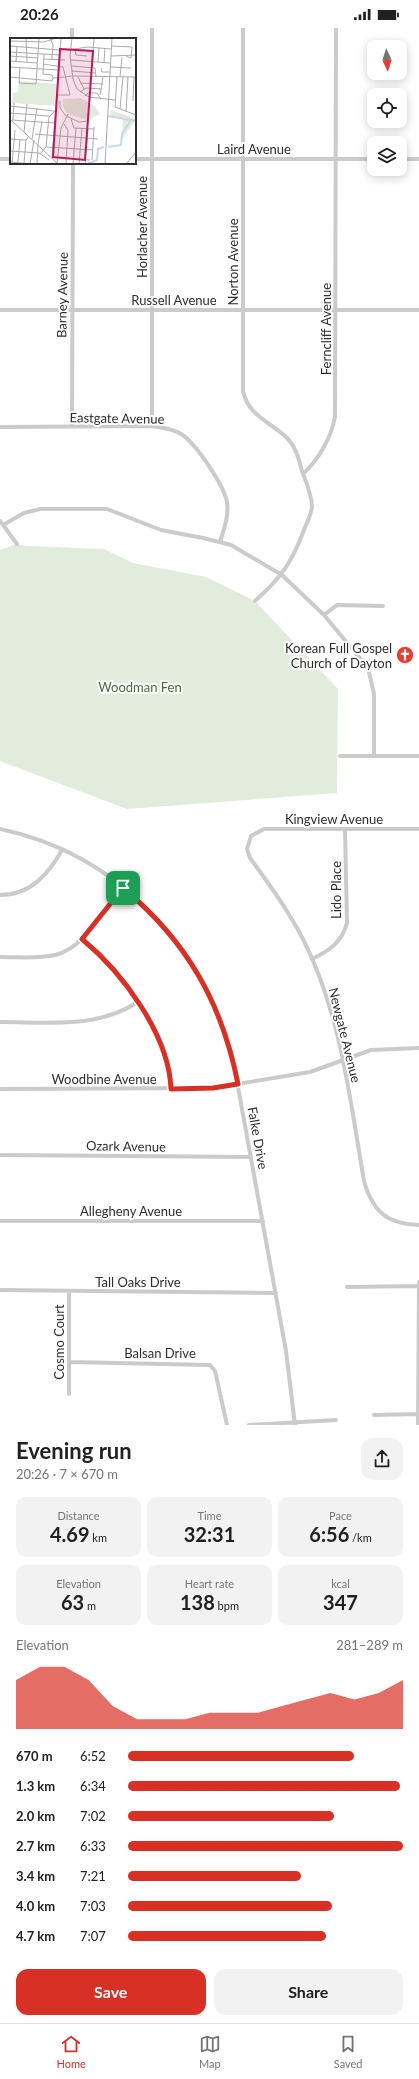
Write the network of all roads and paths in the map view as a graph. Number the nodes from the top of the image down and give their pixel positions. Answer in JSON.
{"nodes":[{"id":1,"x":152,"y":28,"type":"edge"},
{"id":2,"x":243,"y":28,"type":"edge"},
{"id":3,"x":336,"y":28,"type":"edge"},
{"id":4,"x":136,"y":159,"type":"edge"},
{"id":5,"x":152,"y":159,"type":"junction"},
{"id":6,"x":243,"y":159,"type":"junction"},
{"id":7,"x":336,"y":159,"type":"junction"},
{"id":8,"x":367,"y":159,"type":"edge"},
{"id":9,"x":407,"y":159,"type":"edge"},
{"id":10,"x":419,"y":159,"type":"edge"},
{"id":11,"x":73,"y":164,"type":"edge"},
{"id":12,"x":0,"y":310,"type":"edge"},
{"id":13,"x":73,"y":310,"type":"junction"},
{"id":14,"x":151,"y":310,"type":"junction"},
{"id":15,"x":243,"y":310,"type":"junction"},
{"id":16,"x":336,"y":310,"type":"junction"},
{"id":17,"x":419,"y":310,"type":"edge"},
{"id":18,"x":152,"y":426,"type":"junction"},
{"id":19,"x":0,"y":427,"type":"edge"},
{"id":20,"x":72,"y":427,"type":"junction"},
{"id":21,"x":303,"y":474,"type":"junction"},
{"id":22,"x":0,"y":520,"type":"edge"},
{"id":23,"x":3,"y":525,"type":"junction"},
{"id":24,"x":220,"y":542,"type":"junction"},
{"id":25,"x":16,"y":544,"type":"dead end"},
{"id":26,"x":282,"y":575,"type":"junction"},
{"id":27,"x":255,"y":601,"type":"dead end"},
{"id":28,"x":383,"y":606,"type":"dead end"},
{"id":29,"x":324,"y":615,"type":"junction"},
{"id":30,"x":340,"y":756,"type":"dead end"},
{"id":31,"x":374,"y":756,"type":"junction"},
{"id":32,"x":419,"y":756,"type":"edge"},
{"id":33,"x":0,"y":829,"type":"edge"},
{"id":34,"x":345,"y":829,"type":"junction"},
{"id":35,"x":419,"y":829,"type":"edge"},
{"id":36,"x":251,"y":836,"type":"joint"},
{"id":37,"x":62,"y":850,"type":"junction"},
{"id":38,"x":123,"y":888,"type":"junction"},
{"id":39,"x":0,"y":895,"type":"edge"},
{"id":40,"x":82,"y":939,"type":"junction"},
{"id":41,"x":0,"y":957,"type":"edge"},
{"id":42,"x":312,"y":959,"type":"junction"},
{"id":43,"x":138,"y":1002,"type":"junction"},
{"id":44,"x":0,"y":1022,"type":"edge"},
{"id":45,"x":419,"y":1048,"type":"edge"},
{"id":46,"x":343,"y":1060,"type":"junction"},
{"id":47,"x":238,"y":1084,"type":"junction"},
{"id":48,"x":0,"y":1089,"type":"edge"},
{"id":49,"x":171,"y":1089,"type":"junction"},
{"id":50,"x":0,"y":1155,"type":"edge"},
{"id":51,"x":251,"y":1157,"type":"junction"},
{"id":52,"x":0,"y":1221,"type":"edge"},
{"id":53,"x":263,"y":1221,"type":"junction"},
{"id":54,"x":419,"y":1225,"type":"edge"},
{"id":55,"x":419,"y":1282,"type":"edge"},
{"id":56,"x":419,"y":1286,"type":"edge"},
{"id":57,"x":347,"y":1287,"type":"dead end"},
{"id":58,"x":0,"y":1290,"type":"edge"},
{"id":59,"x":69,"y":1291,"type":"junction"},
{"id":60,"x":276,"y":1293,"type":"junction"},
{"id":61,"x":419,"y":1348,"type":"edge"},
{"id":62,"x":70,"y":1362,"type":"junction"},
{"id":63,"x":69,"y":1394,"type":"dead end"},
{"id":64,"x":374,"y":1415,"type":"dead end"},
{"id":65,"x":418,"y":1417,"type":"edge"},
{"id":66,"x":336,"y":1420,"type":"dead end"},
{"id":67,"x":294,"y":1423,"type":"edge"},
{"id":68,"x":227,"y":1425,"type":"edge"},
{"id":69,"x":250,"y":1425,"type":"edge"},
{"id":70,"x":418,"y":1425,"type":"edge"}],
"edges":[{"from":1,"to":5,"type":"street","name":"Horlacher Avenue"},
{"from":2,"to":6,"type":"street","name":"Norton Avenue"},
{"from":3,"to":7,"type":"street","name":"Ferncliff Avenue"},
{"from":4,"to":5,"type":"street","name":"Laird Avenue"},
{"from":5,"to":6,"type":"street","name":"Laird Avenue"},
{"from":5,"to":14,"type":"street","name":"Horlacher Avenue"},
{"from":6,"to":7,"type":"street","name":"Laird Avenue"},
{"from":6,"to":15,"type":"street","name":"Norton Avenue"},
{"from":7,"to":8,"type":"street","name":"Laird Avenue"},
{"from":7,"to":16,"type":"street","name":"Ferncliff Avenue"},
{"from":9,"to":10,"type":"street"},
{"from":11,"to":13,"type":"street","name":"Barney Avenue"},
{"from":12,"to":13,"type":"street","name":"Russell Avenue"},
{"from":13,"to":14,"type":"street","name":"Russell Avenue"},
{"from":13,"to":20,"type":"street","name":"Barney Avenue"},
{"from":14,"to":15,"type":"street","name":"Russell Avenue"},
{"from":14,"to":18,"type":"street","name":"Horlacher Avenue"},
{"from":15,"to":16,"type":"street","name":"Russell Avenue"},
{"from":15,"to":21,"type":"street","name":"Norton Avenue"},
{"from":16,"to":17,"type":"street","name":"Russell Avenue"},
{"from":16,"to":21,"type":"street","name":"Ferncliff Avenue"},
{"from":18,"to":20,"type":"street","name":"Eastgate Avenue"},
{"from":18,"to":24,"type":"street","name":"Eastgate Avenue"},
{"from":19,"to":20,"type":"street","name":"Eastgate Avenue"},
{"from":21,"to":26,"type":"street"},
{"from":22,"to":23,"type":"street"},
{"from":23,"to":24,"type":"street"},
{"from":23,"to":25,"type":"street"},
{"from":24,"to":26,"type":"street"},
{"from":26,"to":27,"type":"street"},
{"from":26,"to":29,"type":"street"},
{"from":28,"to":29,"type":"street"},
{"from":29,"to":31,"type":"street"},
{"from":30,"to":31,"type":"street"},
{"from":31,"to":32,"type":"street"},
{"from":33,"to":37,"type":"street","name":"Falke Drive"},
{"from":34,"to":35,"type":"street","name":"Kingview Avenue"},
{"from":34,"to":36,"type":"street","name":"Kingview Avenue"},
{"from":34,"to":42,"type":"street","name":"Lido Place"},
{"from":36,"to":42,"type":"street","name":"Newgate Avenue"},
{"from":37,"to":38,"type":"street","name":"Falke Drive"},
{"from":37,"to":39,"type":"street"},
{"from":38,"to":40,"type":"street"},
{"from":38,"to":47,"type":"street","name":"Falke Drive"},
{"from":40,"to":41,"type":"street"},
{"from":40,"to":43,"type":"street"},
{"from":42,"to":46,"type":"street","name":"Newgate Avenue"},
{"from":43,"to":44,"type":"street"},
{"from":43,"to":49,"type":"street"},
{"from":45,"to":46,"type":"street","name":"Woodbine Avenue"},
{"from":46,"to":47,"type":"street","name":"Woodbine Avenue"},
{"from":46,"to":54,"type":"street","name":"Newgate Avenue"},
{"from":47,"to":49,"type":"street","name":"Woodbine Avenue"},
{"from":47,"to":51,"type":"street","name":"Falke Drive"},
{"from":48,"to":49,"type":"street","name":"Woodbine Avenue"},
{"from":50,"to":51,"type":"street","name":"Ozark Avenue"},
{"from":51,"to":53,"type":"street","name":"Falke Drive"},
{"from":52,"to":53,"type":"street","name":"Allegheny Avenue"},
{"from":53,"to":60,"type":"street","name":"Falke Drive"},
{"from":55,"to":56,"type":"street"},
{"from":56,"to":57,"type":"street"},
{"from":56,"to":61,"type":"street"},
{"from":58,"to":59,"type":"street","name":"Tall Oaks Drive"},
{"from":59,"to":60,"type":"street","name":"Tall Oaks Drive"},
{"from":59,"to":62,"type":"street","name":"Cosmo Court"},
{"from":60,"to":67,"type":"street","name":"Falke Drive"},
{"from":61,"to":65,"type":"street"},
{"from":62,"to":63,"type":"street","name":"Cosmo Court"},
{"from":62,"to":68,"type":"street","name":"Balsan Drive"},
{"from":64,"to":65,"type":"street"},
{"from":65,"to":70,"type":"street"},
{"from":66,"to":67,"type":"street"},
{"from":67,"to":69,"type":"street"}]}
